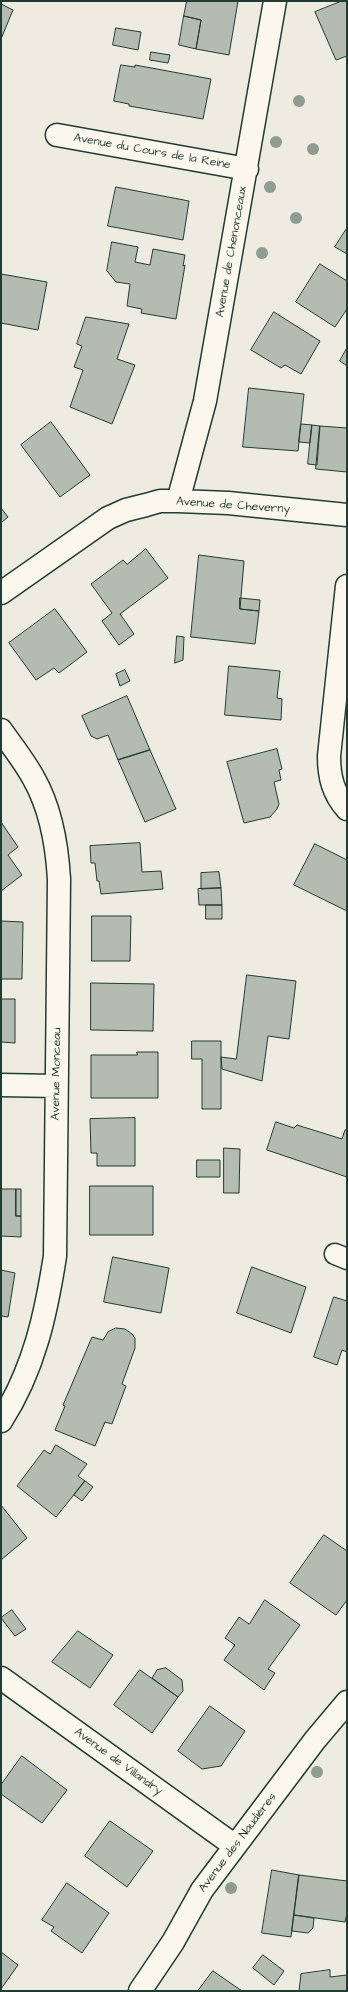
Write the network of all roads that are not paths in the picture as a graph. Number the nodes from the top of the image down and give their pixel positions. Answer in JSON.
{"nodes":[{"id":1,"x":275,"y":1,"type":"edge"},
{"id":2,"x":57,"y":135,"type":"dead end"},
{"id":3,"x":247,"y":169,"type":"junction"},
{"id":4,"x":178,"y":501,"type":"junction"},
{"id":5,"x":347,"y":515,"type":"edge"},
{"id":6,"x":347,"y":586,"type":"edge"},
{"id":7,"x":1,"y":593,"type":"edge"},
{"id":8,"x":1,"y":730,"type":"edge"},
{"id":9,"x":347,"y":809,"type":"edge"},
{"id":10,"x":1,"y":1085,"type":"edge"},
{"id":11,"x":56,"y":1086,"type":"junction"},
{"id":12,"x":1,"y":1421,"type":"edge"},
{"id":13,"x":1,"y":1678,"type":"edge"},
{"id":14,"x":347,"y":1702,"type":"edge"},
{"id":15,"x":235,"y":1846,"type":"junction"},
{"id":16,"x":140,"y":1991,"type":"edge"}],
"edges":[{"from":1,"to":3,"type":"street","name":"Avenue de Chenonceaux"},
{"from":2,"to":3,"type":"street","name":"Avenue du Cours de la Reine"},
{"from":3,"to":4,"type":"street","name":"Avenue de Chenonceaux"},
{"from":4,"to":5,"type":"street","name":"Avenue de Cheverny"},
{"from":4,"to":7,"type":"street","name":"Avenue de Cheverny"},
{"from":6,"to":9,"type":"street"},
{"from":8,"to":11,"type":"street","name":"Avenue Monceau"},
{"from":10,"to":11,"type":"street"},
{"from":11,"to":12,"type":"street","name":"Avenue Monceau"},
{"from":13,"to":15,"type":"street","name":"Avenue de Villandry"},
{"from":14,"to":15,"type":"street","name":"Avenue des Naudières"},
{"from":15,"to":16,"type":"street","name":"Avenue des Naudières"}]}
